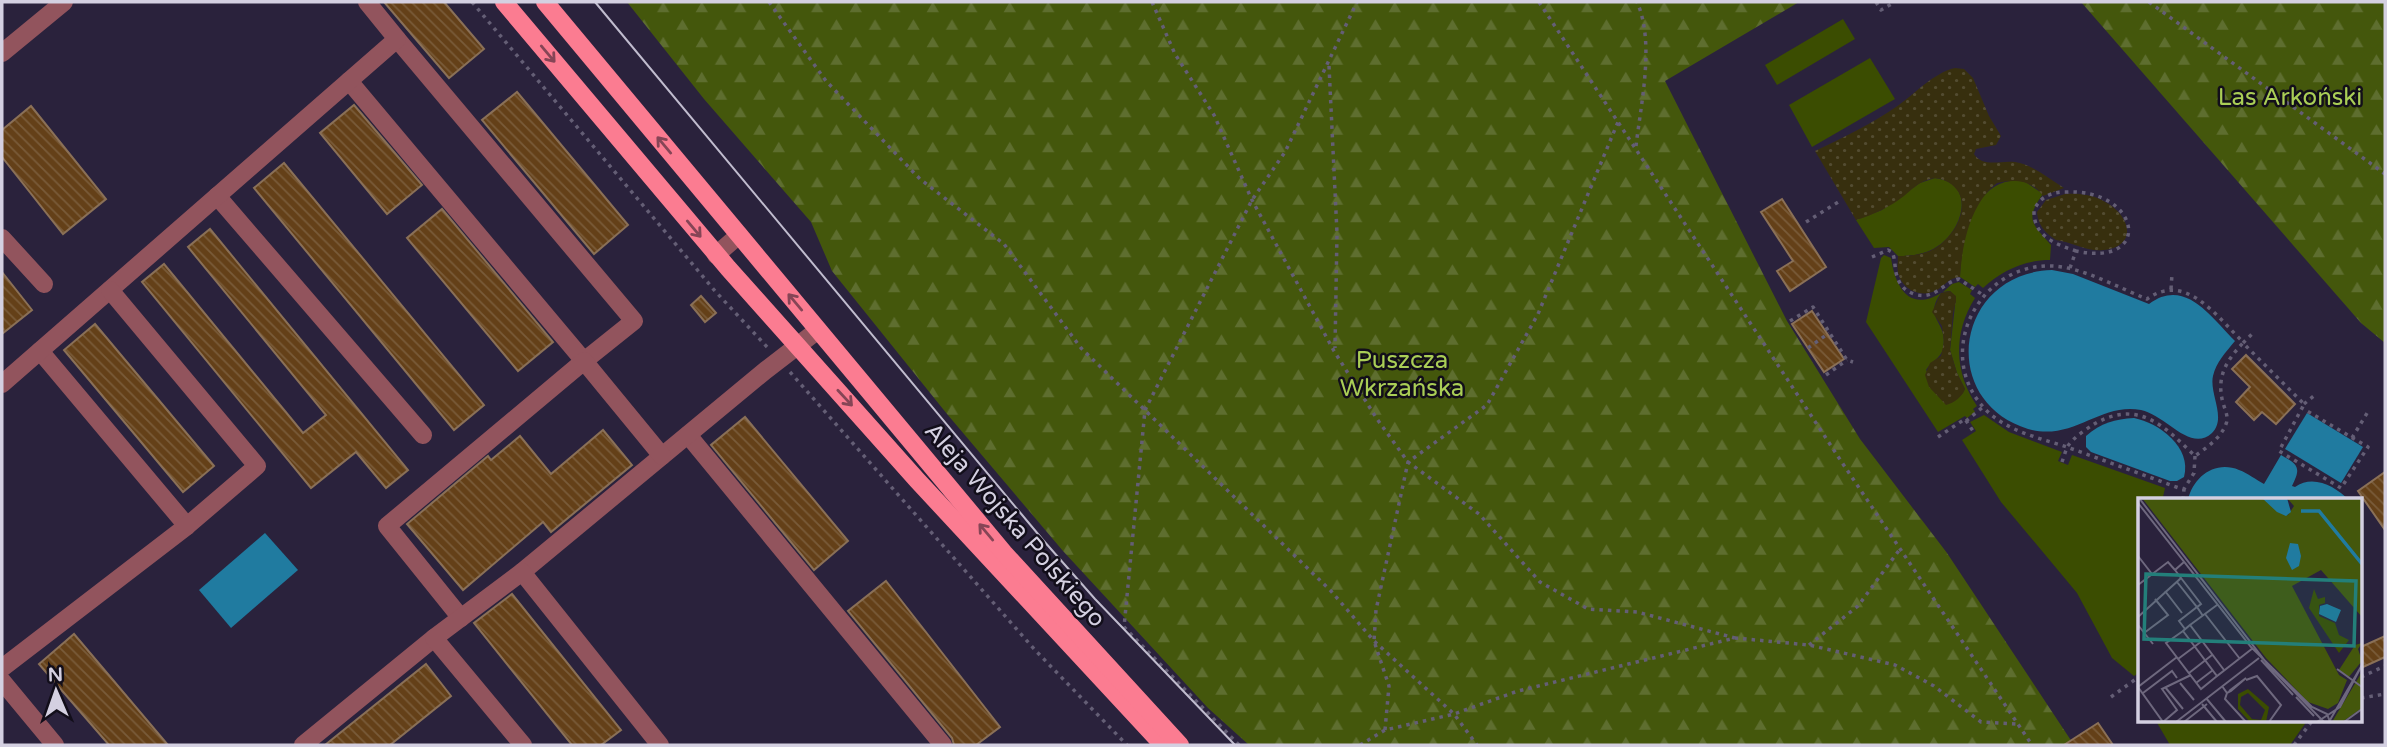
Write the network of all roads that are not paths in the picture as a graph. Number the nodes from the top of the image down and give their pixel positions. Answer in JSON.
{"nodes":[{"id":1,"x":64,"y":2,"type":"edge"},
{"id":2,"x":367,"y":2,"type":"edge"},
{"id":3,"x":504,"y":2,"type":"edge"},
{"id":4,"x":545,"y":2,"type":"edge"},
{"id":5,"x":397,"y":38,"type":"junction"},
{"id":6,"x":2,"y":53,"type":"edge"},
{"id":7,"x":349,"y":81,"type":"junction"},
{"id":8,"x":217,"y":196,"type":"junction"},
{"id":9,"x":740,"y":235,"type":"junction"},
{"id":10,"x":2,"y":238,"type":"edge"},
{"id":11,"x":716,"y":255,"type":"junction"},
{"id":12,"x":44,"y":285,"type":"dead end"},
{"id":13,"x":110,"y":290,"type":"junction"},
{"id":14,"x":818,"y":331,"type":"junction"},
{"id":15,"x":798,"y":346,"type":"junction"},
{"id":16,"x":40,"y":351,"type":"junction"},
{"id":17,"x":584,"y":361,"type":"junction"},
{"id":18,"x":2,"y":384,"type":"edge"},
{"id":19,"x":422,"y":435,"type":"dead end"},
{"id":20,"x":688,"y":435,"type":"junction"},
{"id":21,"x":662,"y":456,"type":"junction"},
{"id":22,"x":187,"y":526,"type":"junction"},
{"id":23,"x":522,"y":572,"type":"junction"},
{"id":24,"x":461,"y":618,"type":"junction"},
{"id":25,"x":433,"y":638,"type":"junction"},
{"id":26,"x":2,"y":668,"type":"edge"},
{"id":27,"x":2,"y":681,"type":"edge"},
{"id":28,"x":55,"y":745,"type":"edge"},
{"id":29,"x":303,"y":745,"type":"edge"},
{"id":30,"x":523,"y":745,"type":"edge"},
{"id":31,"x":660,"y":745,"type":"edge"},
{"id":32,"x":943,"y":745,"type":"edge"},
{"id":33,"x":1163,"y":745,"type":"edge"},
{"id":34,"x":1181,"y":745,"type":"edge"}],
"edges":[{"from":1,"to":6,"type":"street"},
{"from":2,"to":5,"type":"street"},
{"from":3,"to":11,"type":"main road","name":"Aleja Wojska Polskiego","one_way":true},
{"from":9,"to":4,"type":"main road","name":"Aleja Wojska Polskiego","one_way":true},
{"from":5,"to":7,"type":"street"},
{"from":5,"to":17,"type":"street"},
{"from":7,"to":8,"type":"street"},
{"from":7,"to":17,"type":"street"},
{"from":8,"to":13,"type":"street"},
{"from":8,"to":19,"type":"street"},
{"from":9,"to":11,"type":"street"},
{"from":14,"to":9,"type":"main road","name":"Aleja Wojska Polskiego","one_way":true},
{"from":10,"to":12,"type":"street"},
{"from":11,"to":15,"type":"main road","name":"Aleja Wojska Polskiego"},
{"from":13,"to":16,"type":"street"},
{"from":13,"to":22,"type":"street"},
{"from":14,"to":15,"type":"street"},
{"from":34,"to":14,"type":"main road","name":"Aleja Wojska Polskiego","one_way":true},
{"from":15,"to":20,"type":"street"},
{"from":15,"to":33,"type":"main road","name":"Aleja Wojska Polskiego","one_way":true},
{"from":16,"to":18,"type":"street"},
{"from":16,"to":22,"type":"street"},
{"from":17,"to":21,"type":"street"},
{"from":17,"to":24,"type":"street"},
{"from":20,"to":21,"type":"street"},
{"from":20,"to":32,"type":"street"},
{"from":21,"to":23,"type":"street"},
{"from":22,"to":26,"type":"street"},
{"from":23,"to":24,"type":"street"},
{"from":23,"to":31,"type":"street"},
{"from":24,"to":25,"type":"street"},
{"from":25,"to":29,"type":"street"},
{"from":25,"to":30,"type":"street"},
{"from":27,"to":28,"type":"street"}]}
